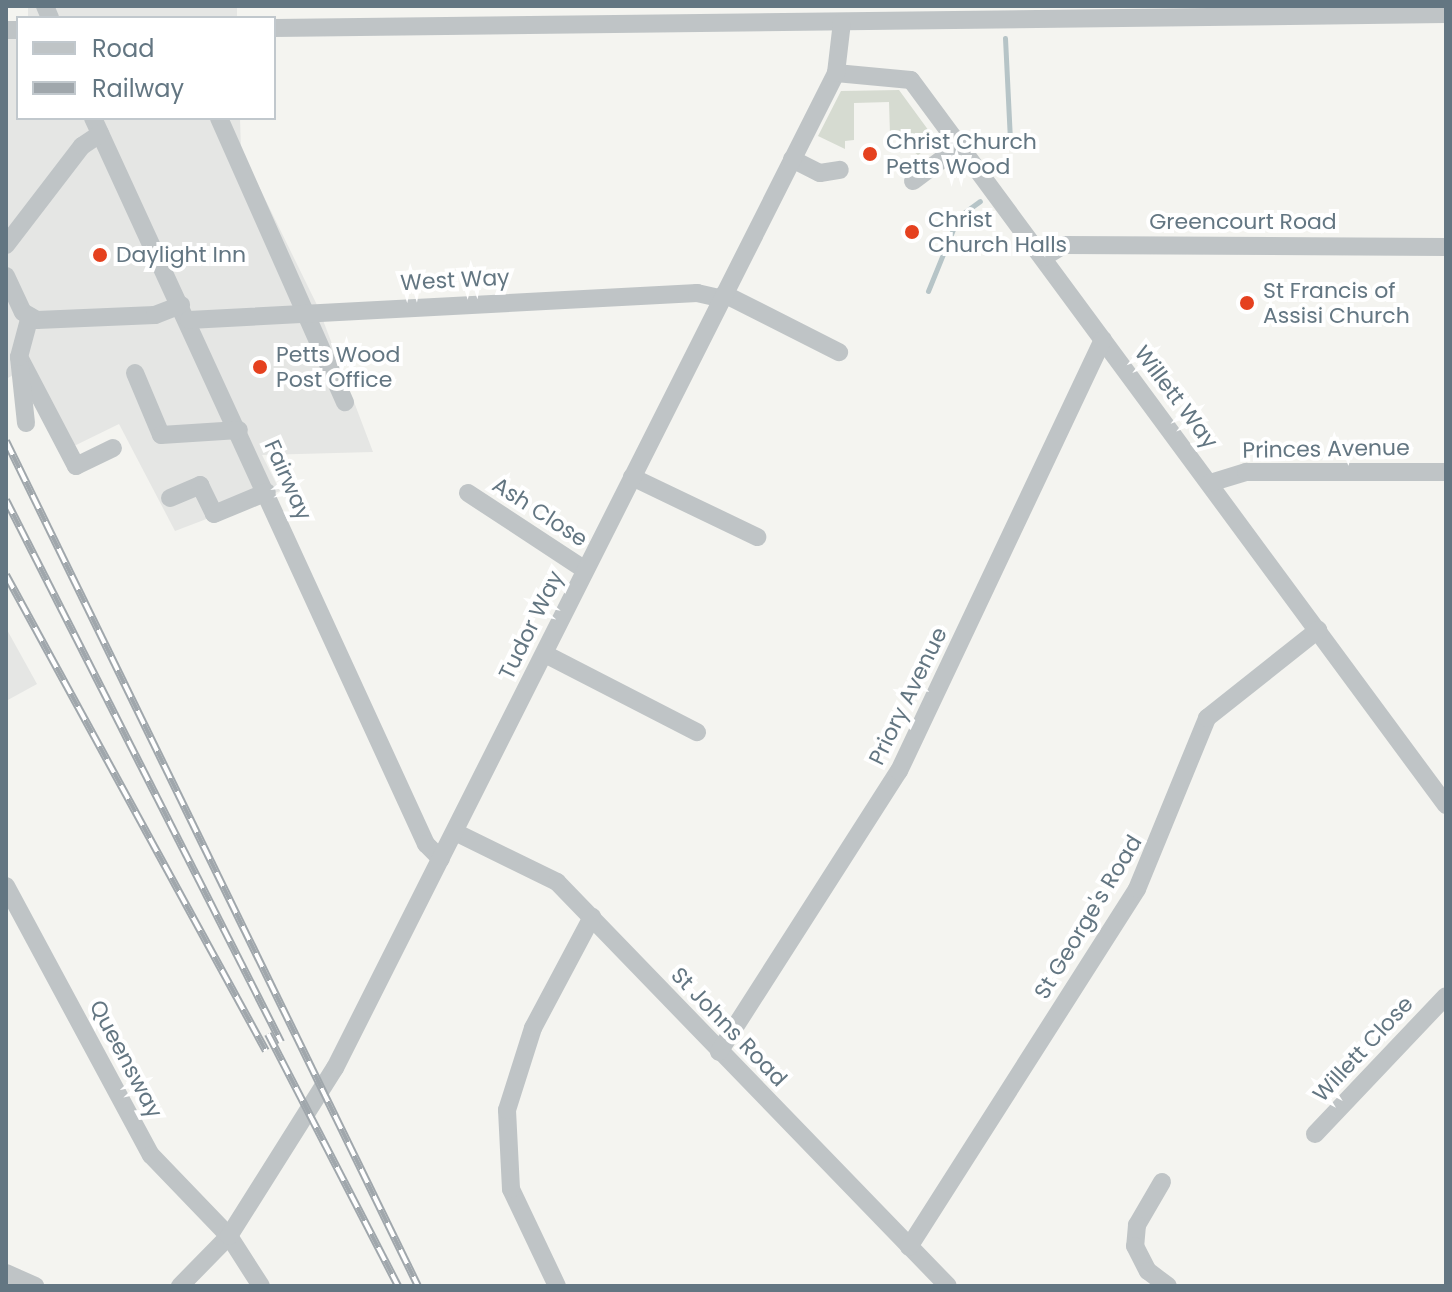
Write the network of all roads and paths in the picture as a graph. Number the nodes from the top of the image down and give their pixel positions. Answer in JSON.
{"nodes":[{"id":1,"x":864,"y":14,"type":"edge"},
{"id":2,"x":1446,"y":14,"type":"edge"},
{"id":3,"x":842,"y":22,"type":"junction"},
{"id":4,"x":276,"y":28,"type":"edge"},
{"id":5,"x":836,"y":73,"type":"junction"},
{"id":6,"x":220,"y":120,"type":"edge"},
{"id":7,"x":97,"y":126,"type":"edge"},
{"id":8,"x":961,"y":145,"type":"junction"},
{"id":9,"x":792,"y":159,"type":"junction"},
{"id":10,"x":840,"y":170,"type":"dead end"},
{"id":11,"x":913,"y":181,"type":"dead end"},
{"id":12,"x":6,"y":245,"type":"edge"},
{"id":13,"x":1446,"y":247,"type":"edge"},
{"id":14,"x":1044,"y":257,"type":"junction"},
{"id":15,"x":6,"y":276,"type":"edge"},
{"id":16,"x":723,"y":296,"type":"junction"},
{"id":17,"x":308,"y":311,"type":"junction"},
{"id":18,"x":185,"y":313,"type":"junction"},
{"id":19,"x":30,"y":316,"type":"junction"},
{"id":20,"x":1103,"y":340,"type":"junction"},
{"id":21,"x":839,"y":352,"type":"dead end"},
{"id":22,"x":19,"y":357,"type":"junction"},
{"id":23,"x":135,"y":373,"type":"dead end"},
{"id":24,"x":345,"y":402,"type":"dead end"},
{"id":25,"x":26,"y":423,"type":"dead end"},
{"id":26,"x":239,"y":430,"type":"junction"},
{"id":27,"x":113,"y":448,"type":"dead end"},
{"id":28,"x":1446,"y":472,"type":"edge"},
{"id":29,"x":632,"y":477,"type":"junction"},
{"id":30,"x":1210,"y":483,"type":"junction"},
{"id":31,"x":267,"y":492,"type":"junction"},
{"id":32,"x":468,"y":493,"type":"dead end"},
{"id":33,"x":170,"y":498,"type":"dead end"},
{"id":34,"x":757,"y":537,"type":"dead end"},
{"id":35,"x":585,"y":570,"type":"junction"},
{"id":36,"x":1318,"y":630,"type":"junction"},
{"id":37,"x":545,"y":654,"type":"junction"},
{"id":38,"x":697,"y":732,"type":"dead end"},
{"id":39,"x":1446,"y":805,"type":"edge"},
{"id":40,"x":455,"y":832,"type":"junction"},
{"id":41,"x":441,"y":859,"type":"junction"},
{"id":42,"x":6,"y":886,"type":"edge"},
{"id":43,"x":592,"y":917,"type":"junction"},
{"id":44,"x":1446,"y":996,"type":"edge"},
{"id":45,"x":719,"y":1052,"type":"junction"},
{"id":46,"x":1315,"y":1134,"type":"dead end"},
{"id":47,"x":1162,"y":1182,"type":"dead end"},
{"id":48,"x":229,"y":1236,"type":"junction"},
{"id":49,"x":909,"y":1247,"type":"junction"},
{"id":50,"x":6,"y":1273,"type":"edge"},
{"id":51,"x":554,"y":1279,"type":"edge"},
{"id":52,"x":35,"y":1286,"type":"edge"},
{"id":53,"x":180,"y":1286,"type":"edge"},
{"id":54,"x":261,"y":1286,"type":"edge"},
{"id":55,"x":570,"y":1286,"type":"edge"},
{"id":56,"x":948,"y":1286,"type":"edge"},
{"id":57,"x":1168,"y":1286,"type":"edge"}],
"edges":[{"from":1,"to":2,"type":"street"},
{"from":1,"to":3,"type":"street"},
{"from":3,"to":4,"type":"street"},
{"from":3,"to":5,"type":"street","name":"Tudor Way"},
{"from":5,"to":8,"type":"street","name":"Willett Way"},
{"from":5,"to":9,"type":"street","name":"Tudor Way"},
{"from":6,"to":17,"type":"street"},
{"from":7,"to":12,"type":"street"},
{"from":7,"to":18,"type":"street","name":"Fairway"},
{"from":8,"to":11,"type":"street"},
{"from":8,"to":14,"type":"street","name":"Willett Way"},
{"from":9,"to":10,"type":"street"},
{"from":9,"to":16,"type":"street","name":"Tudor Way"},
{"from":13,"to":14,"type":"street","name":"Greencourt Road"},
{"from":14,"to":20,"type":"street","name":"Willett Way"},
{"from":15,"to":19,"type":"street"},
{"from":16,"to":17,"type":"street","name":"West Way"},
{"from":16,"to":21,"type":"street","name":"West Way"},
{"from":16,"to":29,"type":"street","name":"Tudor Way"},
{"from":17,"to":18,"type":"street","name":"West Way"},
{"from":17,"to":24,"type":"street"},
{"from":18,"to":19,"type":"street","name":"West Way"},
{"from":18,"to":26,"type":"street","name":"Fairway"},
{"from":19,"to":22,"type":"street"},
{"from":20,"to":30,"type":"street","name":"Willett Way"},
{"from":20,"to":45,"type":"street","name":"Priory Avenue"},
{"from":22,"to":25,"type":"street"},
{"from":22,"to":27,"type":"street"},
{"from":23,"to":26,"type":"street"},
{"from":26,"to":31,"type":"street","name":"Fairway"},
{"from":28,"to":30,"type":"street","name":"Princes Avenue"},
{"from":29,"to":34,"type":"street"},
{"from":29,"to":35,"type":"street","name":"Tudor Way"},
{"from":30,"to":36,"type":"street","name":"Willett Way"},
{"from":31,"to":33,"type":"street"},
{"from":31,"to":41,"type":"street","name":"Fairway"},
{"from":32,"to":35,"type":"street","name":"Ash Close"},
{"from":35,"to":37,"type":"street","name":"Tudor Way"},
{"from":36,"to":39,"type":"street","name":"Willett Way"},
{"from":36,"to":49,"type":"street","name":"St George's Road"},
{"from":37,"to":38,"type":"street"},
{"from":37,"to":40,"type":"street","name":"Tudor Way"},
{"from":40,"to":41,"type":"street","name":"Tudor Way"},
{"from":40,"to":43,"type":"street","name":"St Johns Road"},
{"from":41,"to":48,"type":"street","name":"Tudor Way"},
{"from":42,"to":48,"type":"street","name":"Queensway"},
{"from":43,"to":45,"type":"street","name":"St Johns Road"},
{"from":43,"to":51,"type":"street"},
{"from":44,"to":46,"type":"street","name":"Willett Close"},
{"from":45,"to":49,"type":"street","name":"St Johns Road"},
{"from":47,"to":57,"type":"street"},
{"from":48,"to":53,"type":"street","name":"Tudor Way"},
{"from":48,"to":54,"type":"street","name":"Queensway"},
{"from":49,"to":56,"type":"street","name":"St Johns Road"},
{"from":50,"to":52,"type":"street"},
{"from":51,"to":55,"type":"street"}]}
